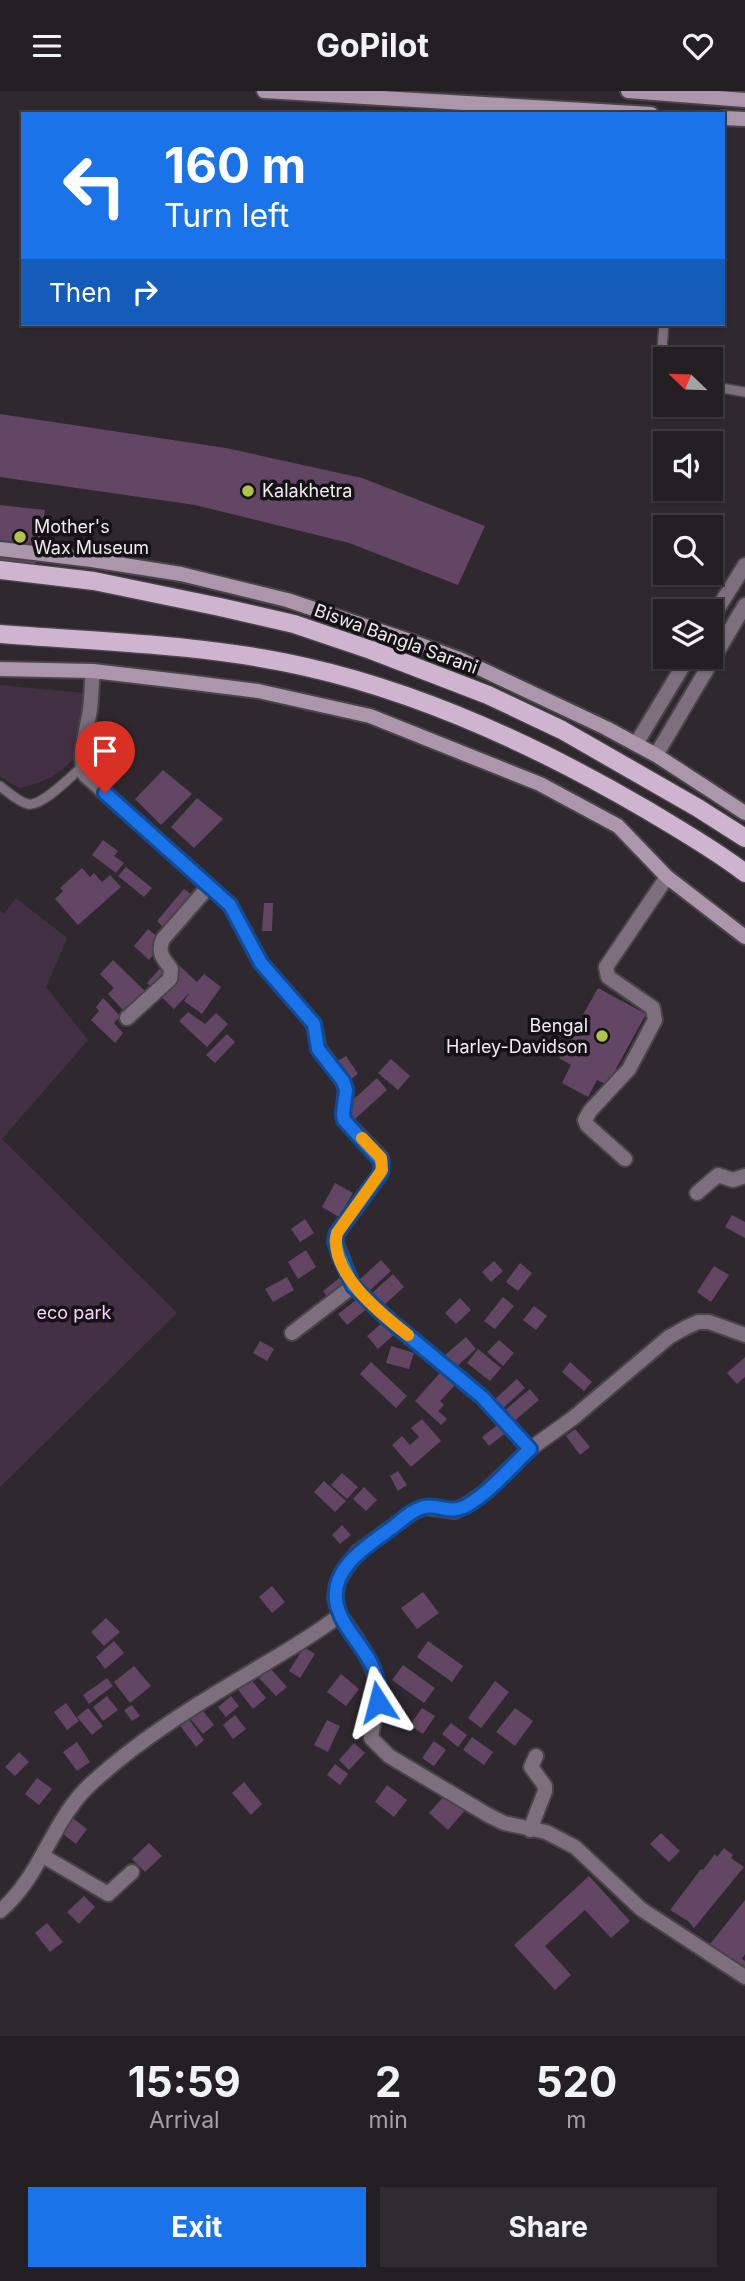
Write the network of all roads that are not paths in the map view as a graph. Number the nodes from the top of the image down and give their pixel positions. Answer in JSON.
{"nodes":[{"id":1,"x":264,"y":91,"type":"edge"},
{"id":2,"x":628,"y":91,"type":"edge"},
{"id":3,"x":745,"y":100,"type":"edge"},
{"id":4,"x":617,"y":112,"type":"edge"},
{"id":5,"x":725,"y":118,"type":"edge"},
{"id":6,"x":745,"y":119,"type":"edge"},
{"id":7,"x":664,"y":326,"type":"edge"},
{"id":8,"x":662,"y":347,"type":"edge"},
{"id":9,"x":723,"y":388,"type":"edge"},
{"id":10,"x":745,"y":392,"type":"edge"},
{"id":11,"x":0,"y":549,"type":"edge"},
{"id":12,"x":745,"y":565,"type":"edge"},
{"id":13,"x":0,"y":570,"type":"edge"},
{"id":14,"x":723,"y":600,"type":"edge"},
{"id":15,"x":745,"y":605,"type":"edge"},
{"id":16,"x":0,"y":634,"type":"edge"},
{"id":17,"x":0,"y":669,"type":"edge"},
{"id":18,"x":681,"y":669,"type":"edge"},
{"id":19,"x":93,"y":671,"type":"junction"},
{"id":20,"x":636,"y":744,"type":"junction"},
{"id":21,"x":656,"y":755,"type":"junction"},
{"id":22,"x":82,"y":767,"type":"junction"},
{"id":23,"x":0,"y":786,"type":"edge"},
{"id":24,"x":745,"y":813,"type":"edge"},
{"id":25,"x":745,"y":838,"type":"edge"},
{"id":26,"x":745,"y":873,"type":"edge"},
{"id":27,"x":667,"y":877,"type":"junction"},
{"id":28,"x":209,"y":886,"type":"junction"},
{"id":29,"x":745,"y":937,"type":"edge"},
{"id":30,"x":127,"y":1018,"type":"dead end"},
{"id":31,"x":625,"y":1159,"type":"dead end"},
{"id":32,"x":745,"y":1176,"type":"edge"},
{"id":33,"x":697,"y":1193,"type":"dead end"},
{"id":34,"x":353,"y":1286,"type":"junction"},
{"id":35,"x":292,"y":1333,"type":"dead end"},
{"id":36,"x":745,"y":1335,"type":"edge"},
{"id":37,"x":530,"y":1449,"type":"junction"},
{"id":38,"x":340,"y":1615,"type":"junction"},
{"id":39,"x":536,"y":1755,"type":"dead end"},
{"id":40,"x":530,"y":1830,"type":"junction"},
{"id":41,"x":43,"y":1856,"type":"junction"},
{"id":42,"x":132,"y":1872,"type":"dead end"},
{"id":43,"x":0,"y":1911,"type":"edge"},
{"id":44,"x":745,"y":1977,"type":"edge"}],
"edges":[{"from":1,"to":4,"type":"street"},
{"from":2,"to":3,"type":"street"},
{"from":5,"to":6,"type":"street"},
{"from":7,"to":8,"type":"lane"},
{"from":9,"to":10,"type":"lane"},
{"from":11,"to":20,"type":"street"},
{"from":12,"to":14,"type":"street"},
{"from":13,"to":25,"type":"main road","name":"Biswa Bangla Sarani"},
{"from":15,"to":21,"type":"street"},
{"from":16,"to":26,"type":"main road"},
{"from":17,"to":19,"type":"street"},
{"from":18,"to":20,"type":"street"},
{"from":19,"to":22,"type":"street"},
{"from":19,"to":27,"type":"street"},
{"from":20,"to":21,"type":"street"},
{"from":21,"to":24,"type":"street"},
{"from":22,"to":23,"type":"lane"},
{"from":22,"to":28,"type":"street"},
{"from":27,"to":29,"type":"street"},
{"from":27,"to":31,"type":"street"},
{"from":28,"to":30,"type":"street"},
{"from":28,"to":34,"type":"street"},
{"from":32,"to":33,"type":"street"},
{"from":34,"to":35,"type":"street"},
{"from":34,"to":37,"type":"street"},
{"from":36,"to":37,"type":"street"},
{"from":37,"to":38,"type":"street"},
{"from":38,"to":40,"type":"street"},
{"from":38,"to":41,"type":"street"},
{"from":39,"to":40,"type":"street"},
{"from":40,"to":44,"type":"street"},
{"from":41,"to":42,"type":"street"},
{"from":41,"to":43,"type":"street"}]}
